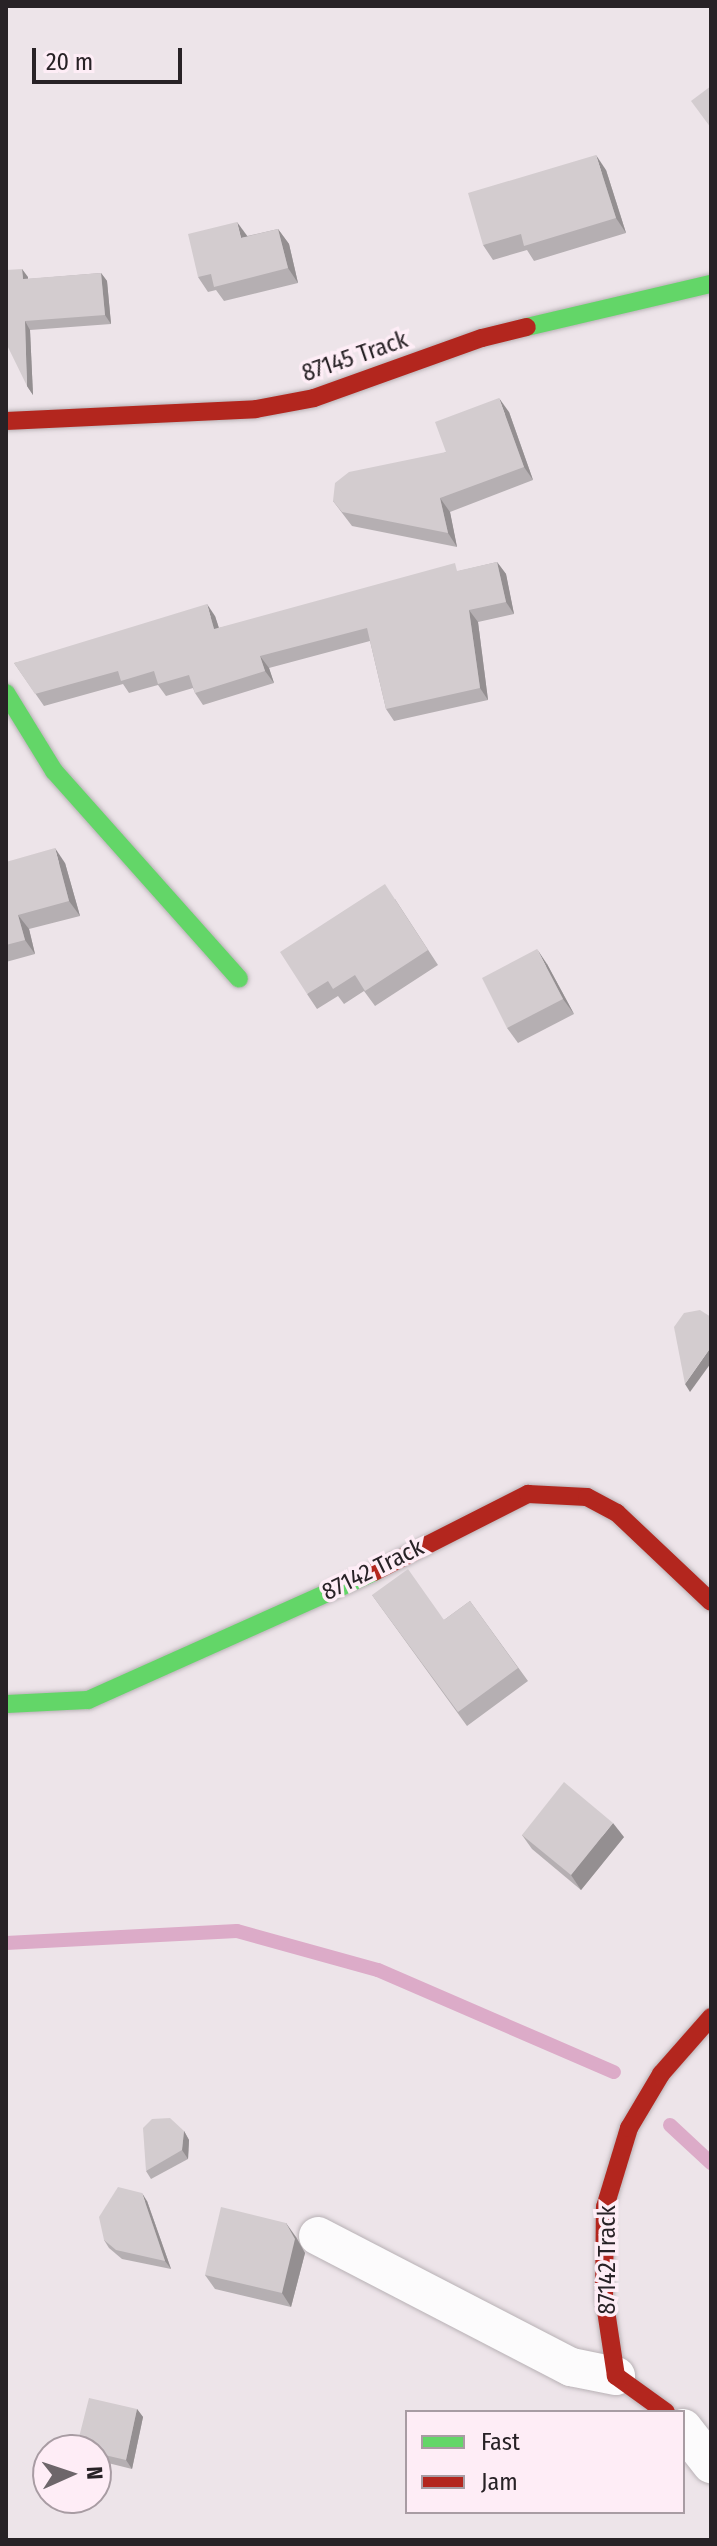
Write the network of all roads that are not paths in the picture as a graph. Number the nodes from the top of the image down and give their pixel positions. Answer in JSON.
{"nodes":[{"id":1,"x":711,"y":284,"type":"edge"},
{"id":2,"x":6,"y":421,"type":"edge"},
{"id":3,"x":6,"y":693,"type":"edge"},
{"id":4,"x":239,"y":979,"type":"dead end"},
{"id":5,"x":711,"y":1602,"type":"edge"},
{"id":6,"x":6,"y":1704,"type":"edge"},
{"id":7,"x":711,"y":2017,"type":"edge"},
{"id":8,"x":318,"y":2236,"type":"dead end"},
{"id":9,"x":616,"y":2376,"type":"junction"},
{"id":10,"x":663,"y":2410,"type":"edge"},
{"id":11,"x":685,"y":2431,"type":"edge"},
{"id":12,"x":711,"y":2464,"type":"edge"}],
"edges":[{"from":1,"to":2,"type":"street","name":"87145 Track"},
{"from":3,"to":4,"type":"street"},
{"from":5,"to":6,"type":"street","name":"87142 Track"},
{"from":7,"to":9,"type":"street","name":"87142 Track"},
{"from":8,"to":9,"type":"street"},
{"from":9,"to":10,"type":"street"},
{"from":11,"to":12,"type":"street"}]}
